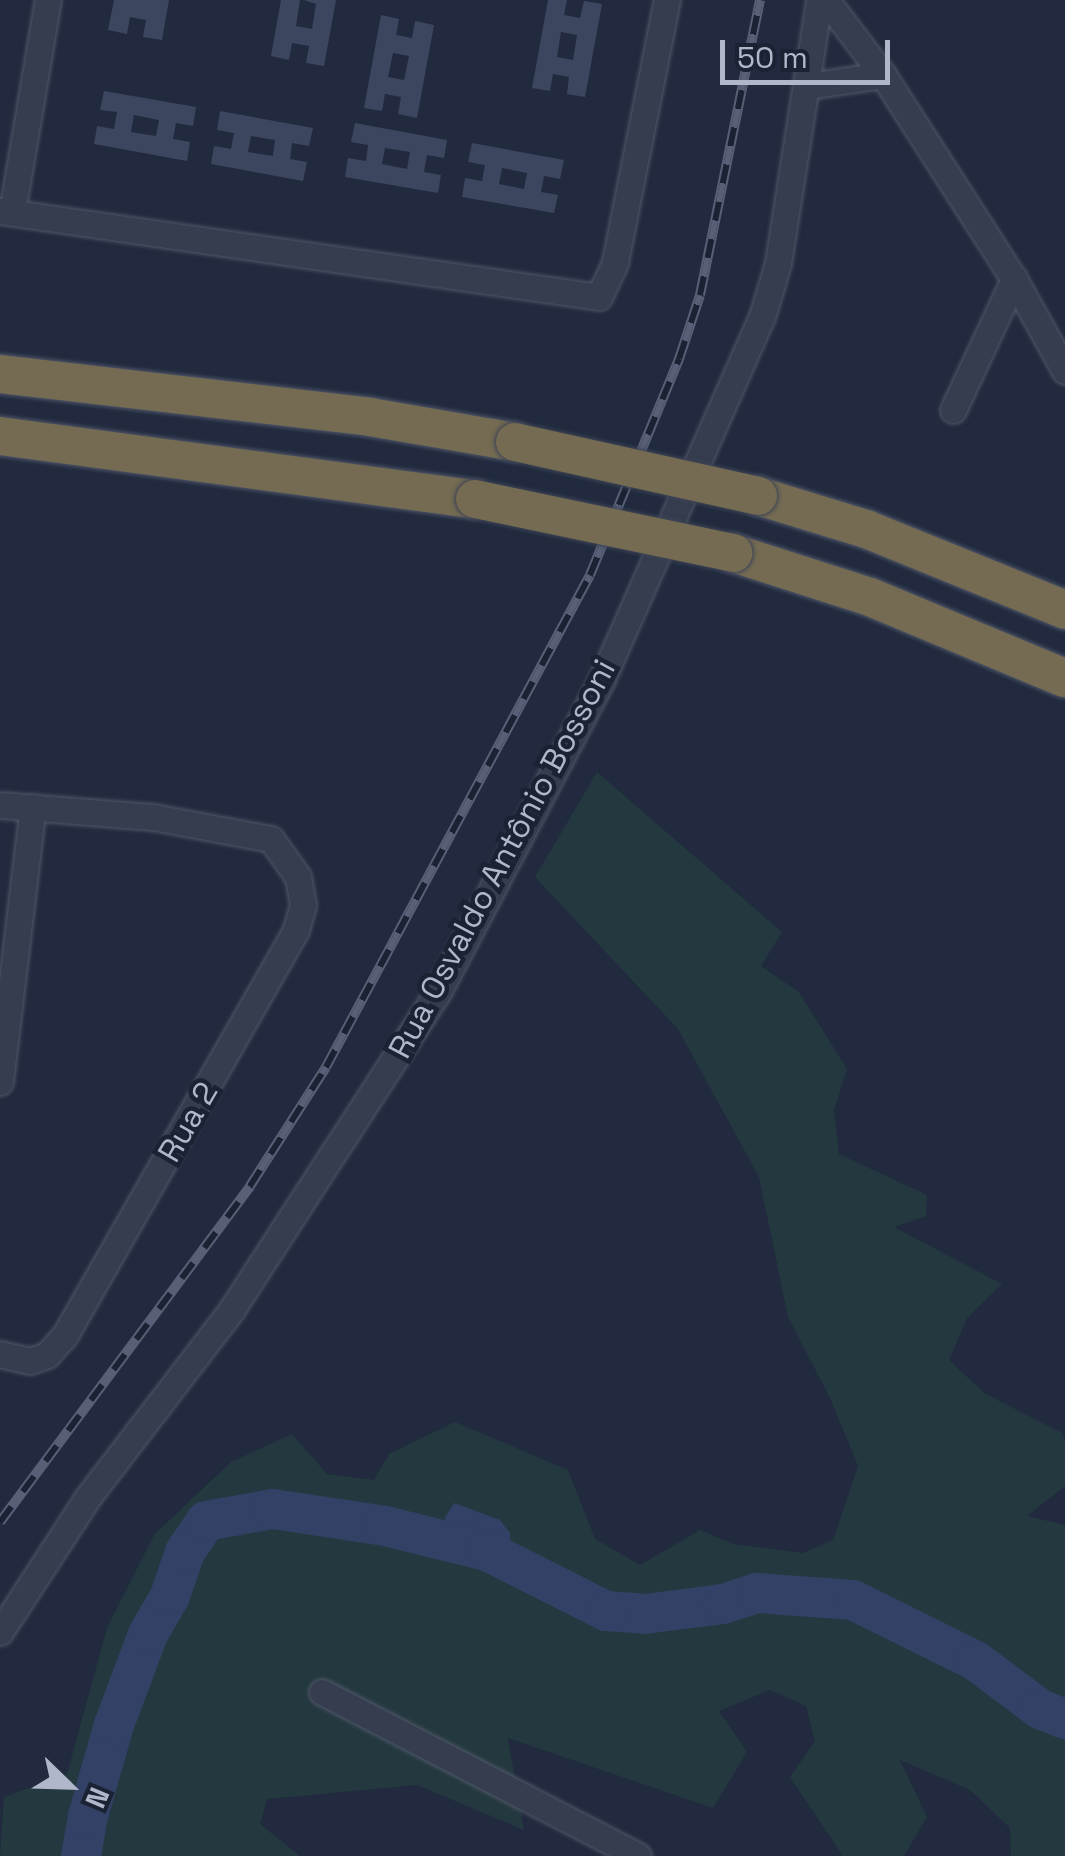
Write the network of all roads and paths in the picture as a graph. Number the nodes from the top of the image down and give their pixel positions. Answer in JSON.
{"nodes":[{"id":1,"x":48,"y":0,"type":"edge"},
{"id":2,"x":667,"y":0,"type":"edge"},
{"id":3,"x":822,"y":0,"type":"edge"},
{"id":4,"x":882,"y":75,"type":"junction"},
{"id":5,"x":807,"y":86,"type":"junction"},
{"id":6,"x":6,"y":211,"type":"edge"},
{"id":7,"x":1014,"y":278,"type":"junction"},
{"id":8,"x":1065,"y":371,"type":"edge"},
{"id":9,"x":0,"y":374,"type":"edge"},
{"id":10,"x":953,"y":410,"type":"dead end"},
{"id":11,"x":0,"y":436,"type":"edge"},
{"id":12,"x":1065,"y":610,"type":"edge"},
{"id":13,"x":1065,"y":678,"type":"edge"},
{"id":14,"x":0,"y":805,"type":"edge"},
{"id":15,"x":33,"y":806,"type":"junction"},
{"id":16,"x":0,"y":1082,"type":"edge"},
{"id":17,"x":0,"y":1354,"type":"edge"},
{"id":18,"x":0,"y":1632,"type":"edge"},
{"id":19,"x":322,"y":1692,"type":"dead end"},
{"id":20,"x":638,"y":1856,"type":"edge"}],
"edges":[{"from":1,"to":6,"type":"street"},
{"from":2,"to":6,"type":"street"},
{"from":3,"to":4,"type":"street"},
{"from":3,"to":5,"type":"street","name":"Rua Osvaldo Antônio Bossoni"},
{"from":4,"to":5,"type":"street"},
{"from":4,"to":7,"type":"street"},
{"from":5,"to":18,"type":"street","name":"Rua Osvaldo Antônio Bossoni"},
{"from":7,"to":8,"type":"street"},
{"from":7,"to":10,"type":"street"},
{"from":9,"to":12,"type":"highway","bridge":true},
{"from":11,"to":13,"type":"highway","bridge":true},
{"from":14,"to":15,"type":"street"},
{"from":15,"to":16,"type":"street"},
{"from":15,"to":17,"type":"street","name":"Rua 2"},
{"from":19,"to":20,"type":"street"}]}
